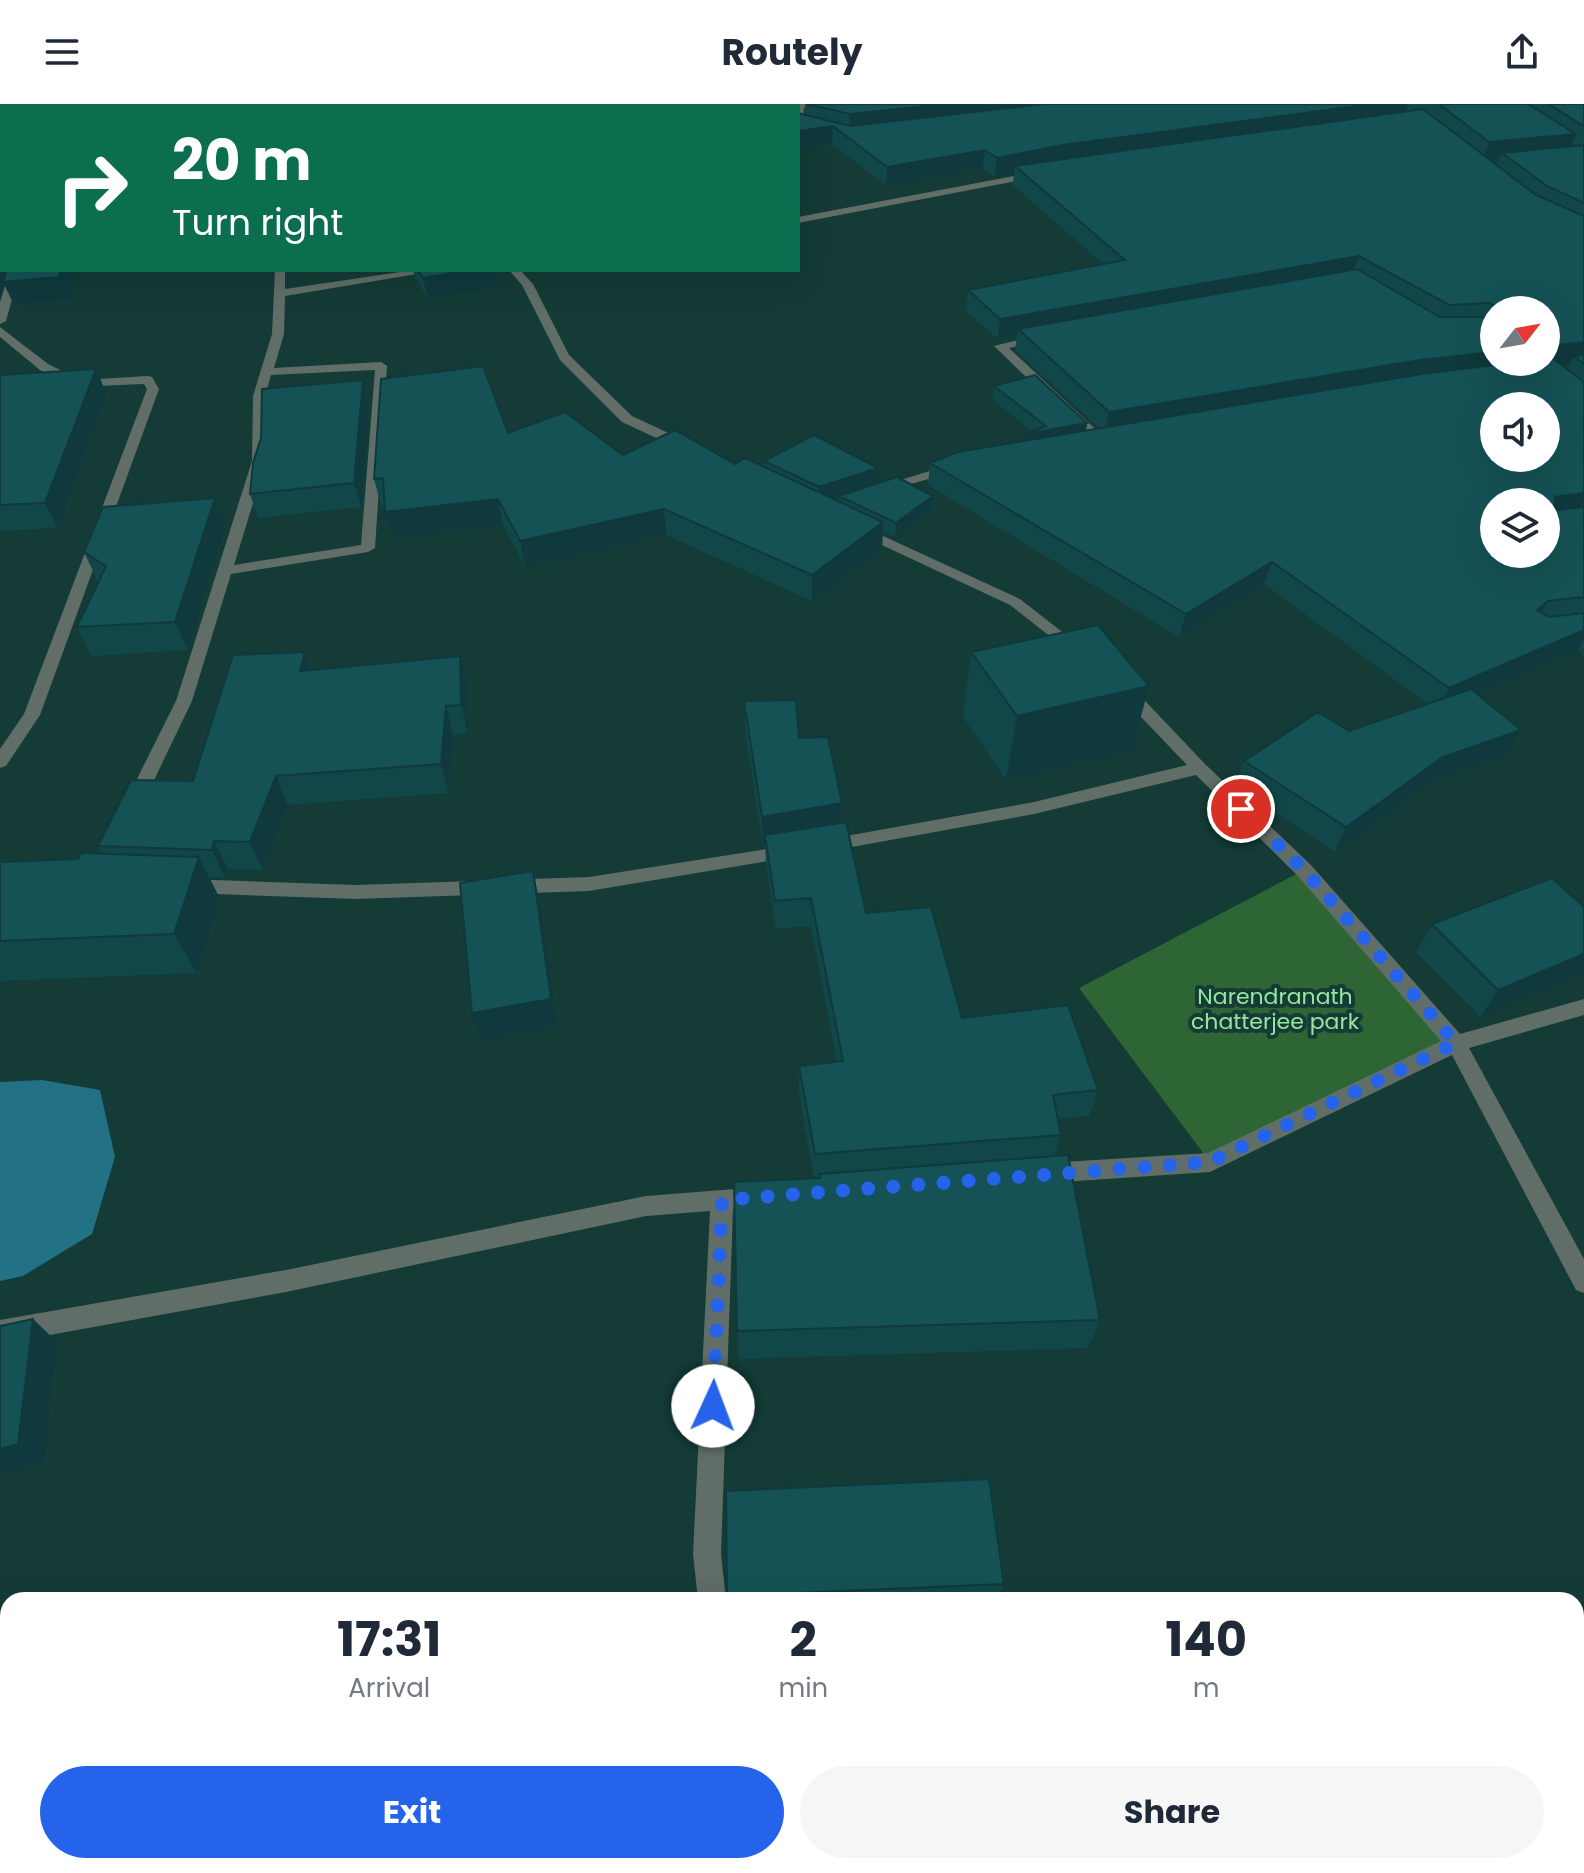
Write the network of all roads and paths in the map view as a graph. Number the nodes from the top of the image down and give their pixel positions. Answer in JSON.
{"nodes":[{"id":1,"x":800,"y":126,"type":"edge"},
{"id":2,"x":811,"y":129,"type":"edge"},
{"id":3,"x":1046,"y":173,"type":"edge"},
{"id":4,"x":800,"y":220,"type":"edge"},
{"id":5,"x":14,"y":272,"type":"edge"},
{"id":6,"x":280,"y":272,"type":"edge"},
{"id":7,"x":422,"y":272,"type":"edge"},
{"id":8,"x":520,"y":272,"type":"edge"},
{"id":9,"x":279,"y":293,"type":"junction"},
{"id":10,"x":0,"y":321,"type":"edge"},
{"id":11,"x":0,"y":331,"type":"edge"},
{"id":12,"x":1061,"y":335,"type":"edge"},
{"id":13,"x":266,"y":372,"type":"junction"},
{"id":14,"x":80,"y":384,"type":"junction"},
{"id":15,"x":53,"y":387,"type":"edge"},
{"id":16,"x":1116,"y":439,"type":"edge"},
{"id":17,"x":1101,"y":442,"type":"junction"},
{"id":18,"x":1086,"y":445,"type":"edge"},
{"id":19,"x":698,"y":453,"type":"edge"},
{"id":20,"x":966,"y":465,"type":"edge"},
{"id":21,"x":862,"y":495,"type":"edge"},
{"id":22,"x":846,"y":522,"type":"edge"},
{"id":23,"x":223,"y":571,"type":"junction"},
{"id":24,"x":1086,"y":656,"type":"edge"},
{"id":25,"x":1110,"y":674,"type":"edge"},
{"id":26,"x":0,"y":762,"type":"edge"},
{"id":27,"x":1199,"y":768,"type":"junction"},
{"id":28,"x":123,"y":821,"type":"edge"},
{"id":29,"x":172,"y":885,"type":"edge"},
{"id":30,"x":1584,"y":1007,"type":"edge"},
{"id":31,"x":1456,"y":1043,"type":"junction"},
{"id":32,"x":1021,"y":1175,"type":"edge"},
{"id":33,"x":785,"y":1195,"type":"edge"},
{"id":34,"x":722,"y":1200,"type":"junction"},
{"id":35,"x":1584,"y":1282,"type":"edge"},
{"id":36,"x":0,"y":1332,"type":"edge"},
{"id":37,"x":711,"y":1592,"type":"edge"}],
"edges":[{"from":1,"to":2,"type":"street"},
{"from":3,"to":4,"type":"street"},
{"from":5,"to":10,"type":"street"},
{"from":6,"to":9,"type":"street"},
{"from":7,"to":9,"type":"street"},
{"from":8,"to":19,"type":"street"},
{"from":9,"to":13,"type":"street"},
{"from":11,"to":14,"type":"street"},
{"from":12,"to":17,"type":"street"},
{"from":13,"to":23,"type":"street"},
{"from":13,"to":23,"type":"street"},
{"from":14,"to":15,"type":"street"},
{"from":14,"to":26,"type":"street"},
{"from":16,"to":17,"type":"street"},
{"from":17,"to":18,"type":"street"},
{"from":20,"to":21,"type":"street"},
{"from":22,"to":24,"type":"street"},
{"from":23,"to":28,"type":"street"},
{"from":25,"to":27,"type":"street"},
{"from":27,"to":29,"type":"street"},
{"from":27,"to":31,"type":"street"},
{"from":30,"to":31,"type":"street"},
{"from":31,"to":32,"type":"street"},
{"from":31,"to":35,"type":"street"},
{"from":33,"to":34,"type":"street"},
{"from":34,"to":36,"type":"street"},
{"from":34,"to":37,"type":"street"}]}
